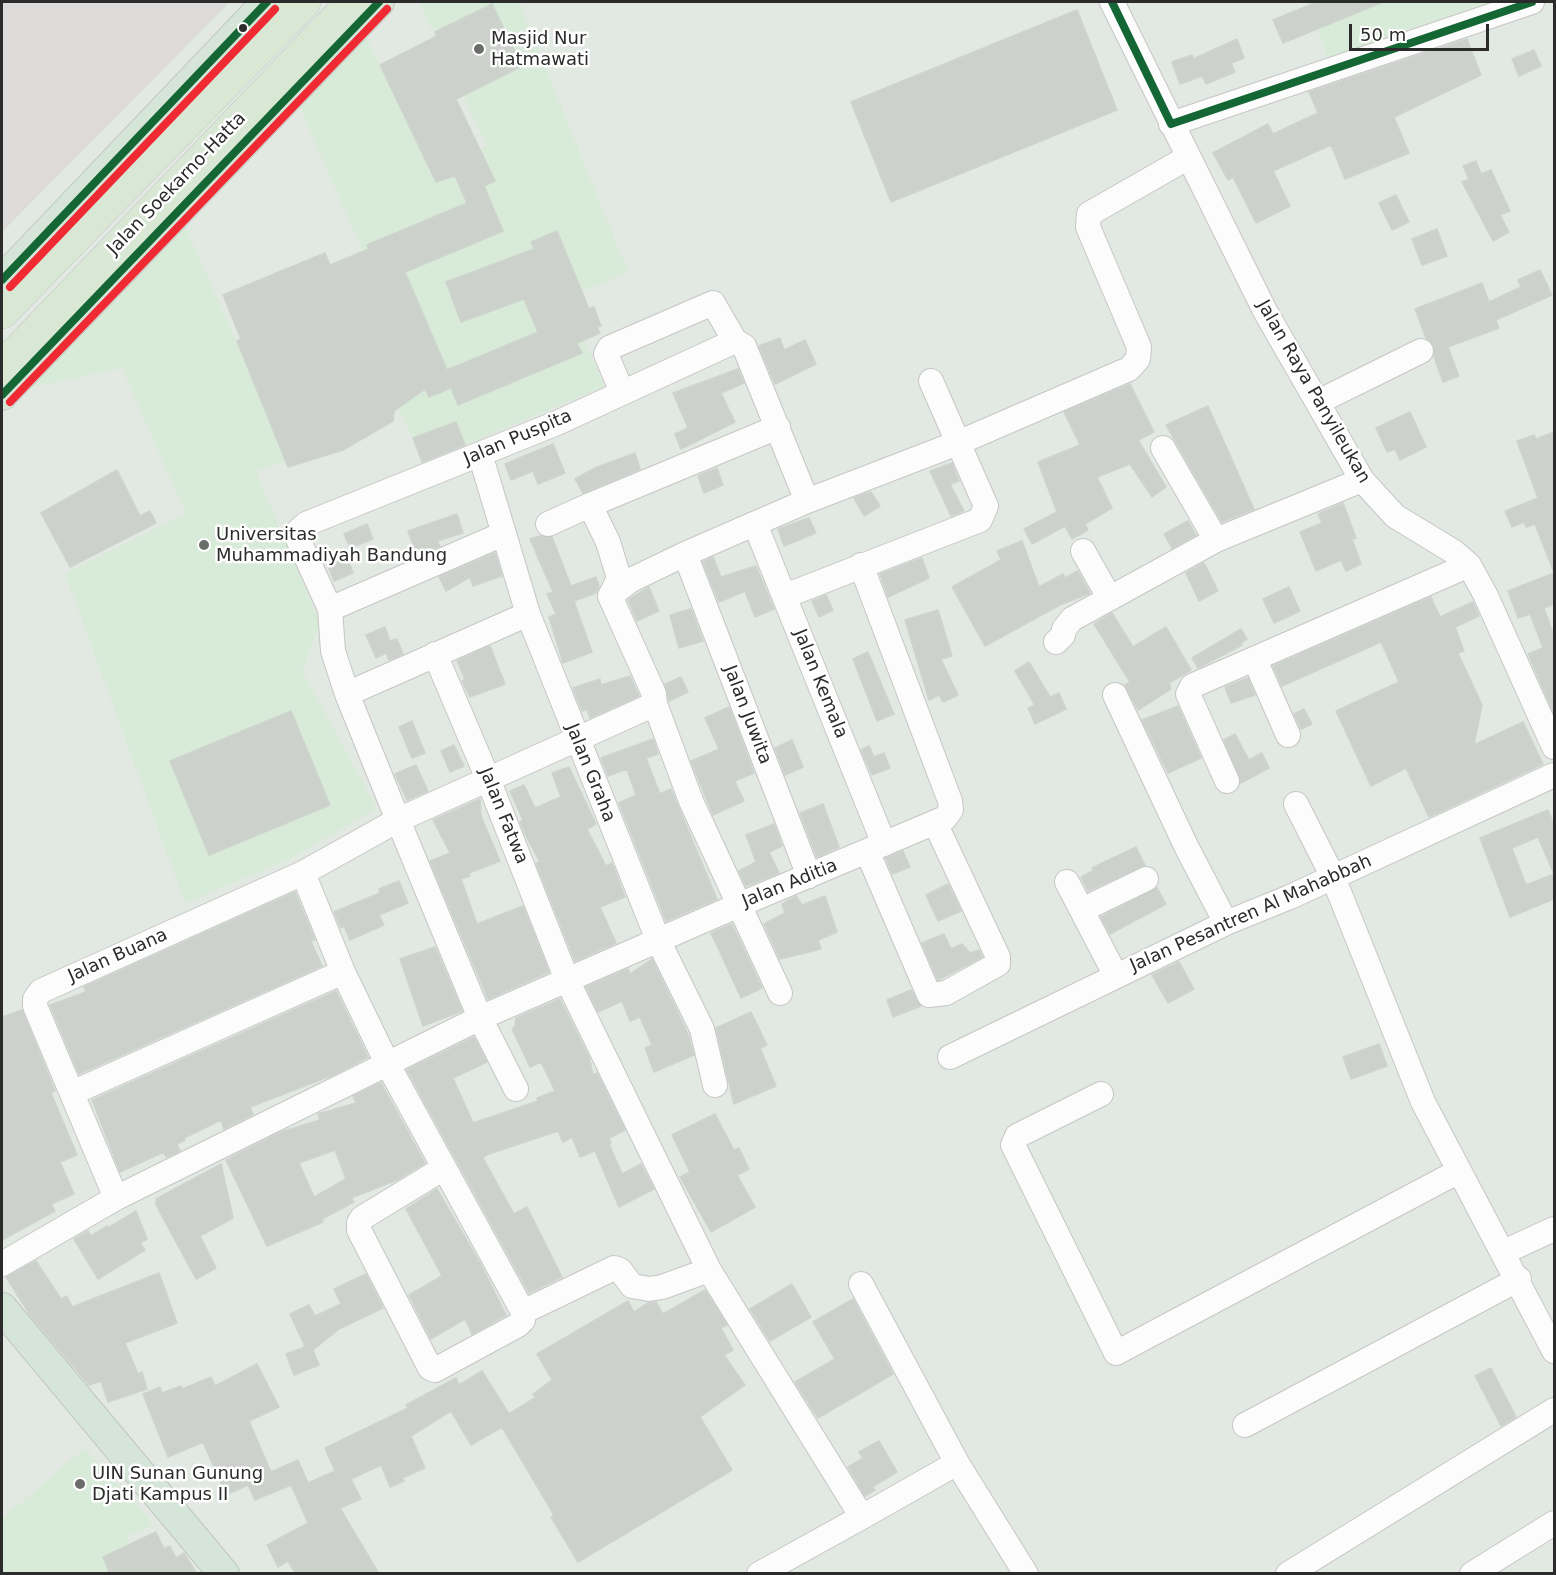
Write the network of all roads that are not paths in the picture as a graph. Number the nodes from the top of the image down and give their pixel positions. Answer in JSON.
{"nodes":[{"id":1,"x":267,"y":2,"type":"edge"},
{"id":2,"x":304,"y":2,"type":"edge"},
{"id":3,"x":353,"y":2,"type":"edge"},
{"id":4,"x":379,"y":2,"type":"edge"},
{"id":5,"x":1112,"y":2,"type":"edge"},
{"id":6,"x":1532,"y":2,"type":"edge"},
{"id":7,"x":1171,"y":124,"type":"junction"},
{"id":8,"x":1187,"y":158,"type":"junction"},
{"id":9,"x":50,"y":247,"type":"junction"},
{"id":10,"x":2,"y":280,"type":"edge"},
{"id":11,"x":2,"y":312,"type":"edge"},
{"id":12,"x":735,"y":341,"type":"junction"},
{"id":13,"x":1421,"y":351,"type":"dead end"},
{"id":14,"x":2,"y":368,"type":"edge"},
{"id":15,"x":931,"y":381,"type":"dead end"},
{"id":16,"x":621,"y":392,"type":"junction"},
{"id":17,"x":2,"y":395,"type":"edge"},
{"id":18,"x":1318,"y":402,"type":"junction"},
{"id":19,"x":778,"y":428,"type":"junction"},
{"id":20,"x":960,"y":442,"type":"junction"},
{"id":21,"x":1163,"y":448,"type":"dead end"},
{"id":22,"x":480,"y":454,"type":"junction"},
{"id":23,"x":1362,"y":480,"type":"junction"},
{"id":24,"x":807,"y":501,"type":"junction"},
{"id":25,"x":590,"y":506,"type":"junction"},
{"id":26,"x":548,"y":524,"type":"dead end"},
{"id":27,"x":755,"y":524,"type":"junction"},
{"id":28,"x":503,"y":534,"type":"junction"},
{"id":29,"x":1216,"y":540,"type":"junction"},
{"id":30,"x":1083,"y":551,"type":"dead end"},
{"id":31,"x":685,"y":554,"type":"junction"},
{"id":32,"x":861,"y":565,"type":"junction"},
{"id":33,"x":1469,"y":565,"type":"junction"},
{"id":34,"x":610,"y":596,"type":"junction"},
{"id":35,"x":785,"y":596,"type":"junction"},
{"id":36,"x":1109,"y":597,"type":"junction"},
{"id":37,"x":330,"y":609,"type":"junction"},
{"id":38,"x":528,"y":614,"type":"junction"},
{"id":39,"x":1056,"y":642,"type":"dead end"},
{"id":40,"x":435,"y":654,"type":"junction"},
{"id":41,"x":1255,"y":660,"type":"junction"},
{"id":42,"x":347,"y":694,"type":"junction"},
{"id":43,"x":1115,"y":695,"type":"dead end"},
{"id":44,"x":655,"y":704,"type":"junction"},
{"id":45,"x":1287,"y":735,"type":"dead end"},
{"id":46,"x":577,"y":739,"type":"junction"},
{"id":47,"x":1554,"y":747,"type":"edge"},
{"id":48,"x":1554,"y":775,"type":"edge"},
{"id":49,"x":488,"y":779,"type":"junction"},
{"id":50,"x":1227,"y":781,"type":"dead end"},
{"id":51,"x":1296,"y":804,"type":"dead end"},
{"id":52,"x":398,"y":820,"type":"junction"},
{"id":53,"x":931,"y":825,"type":"junction"},
{"id":54,"x":875,"y":848,"type":"junction"},
{"id":55,"x":303,"y":873,"type":"junction"},
{"id":56,"x":809,"y":876,"type":"junction"},
{"id":57,"x":1332,"y":877,"type":"junction"},
{"id":58,"x":1146,"y":879,"type":"dead end"},
{"id":59,"x":1067,"y":882,"type":"dead end"},
{"id":60,"x":739,"y":904,"type":"junction"},
{"id":61,"x":1082,"y":910,"type":"junction"},
{"id":62,"x":1226,"y":923,"type":"junction"},
{"id":63,"x":658,"y":940,"type":"junction"},
{"id":64,"x":343,"y":972,"type":"junction"},
{"id":65,"x":1116,"y":976,"type":"junction"},
{"id":66,"x":567,"y":980,"type":"junction"},
{"id":67,"x":780,"y":993,"type":"dead end"},
{"id":68,"x":480,"y":1018,"type":"junction"},
{"id":69,"x":950,"y":1057,"type":"dead end"},
{"id":70,"x":387,"y":1063,"type":"junction"},
{"id":71,"x":715,"y":1085,"type":"dead end"},
{"id":72,"x":516,"y":1089,"type":"dead end"},
{"id":73,"x":72,"y":1093,"type":"junction"},
{"id":74,"x":1101,"y":1094,"type":"dead end"},
{"id":75,"x":444,"y":1168,"type":"junction"},
{"id":76,"x":1459,"y":1171,"type":"junction"},
{"id":77,"x":116,"y":1198,"type":"junction"},
{"id":78,"x":1554,"y":1229,"type":"edge"},
{"id":79,"x":1504,"y":1252,"type":"junction"},
{"id":80,"x":2,"y":1264,"type":"edge"},
{"id":81,"x":709,"y":1270,"type":"junction"},
{"id":82,"x":1519,"y":1279,"type":"junction"},
{"id":83,"x":861,"y":1284,"type":"dead end"},
{"id":84,"x":2,"y":1308,"type":"edge"},
{"id":85,"x":523,"y":1312,"type":"junction"},
{"id":86,"x":1554,"y":1351,"type":"edge"},
{"id":87,"x":1554,"y":1410,"type":"edge"},
{"id":88,"x":1245,"y":1425,"type":"dead end"},
{"id":89,"x":957,"y":1463,"type":"junction"},
{"id":90,"x":862,"y":1517,"type":"junction"},
{"id":91,"x":1554,"y":1523,"type":"edge"},
{"id":92,"x":224,"y":1574,"type":"edge"},
{"id":93,"x":759,"y":1574,"type":"edge"},
{"id":94,"x":1026,"y":1574,"type":"edge"},
{"id":95,"x":1288,"y":1574,"type":"edge"},
{"id":96,"x":1472,"y":1574,"type":"edge"}],
"edges":[{"from":1,"to":9,"type":"main road","name":"Jalan Soekarno-Hatta"},
{"from":2,"to":9,"type":"highway","name":"Jalan Soekarno-Hatta"},
{"from":3,"to":14,"type":"highway","name":"Jalan Soekarno-Hatta"},
{"from":4,"to":17,"type":"main road","name":"Jalan Soekarno-Hatta"},
{"from":5,"to":7,"type":"street","name":"Jalan Raya Panyileukan"},
{"from":6,"to":7,"type":"street"},
{"from":7,"to":8,"type":"street","name":"Jalan Raya Panyileukan"},
{"from":8,"to":18,"type":"street","name":"Jalan Raya Panyileukan"},
{"from":8,"to":20,"type":"street"},
{"from":9,"to":10,"type":"main road","name":"Jalan Soekarno-Hatta"},
{"from":9,"to":11,"type":"highway","name":"Jalan Soekarno-Hatta"},
{"from":12,"to":16,"type":"street","name":"Jalan Puspita"},
{"from":12,"to":16,"type":"street"},
{"from":12,"to":19,"type":"street"},
{"from":13,"to":18,"type":"street"},
{"from":15,"to":20,"type":"street"},
{"from":16,"to":22,"type":"street","name":"Jalan Puspita"},
{"from":18,"to":23,"type":"street","name":"Jalan Raya Panyileukan"},
{"from":19,"to":24,"type":"street"},
{"from":19,"to":25,"type":"street"},
{"from":20,"to":24,"type":"street"},
{"from":20,"to":32,"type":"street"},
{"from":21,"to":29,"type":"street"},
{"from":22,"to":28,"type":"street","name":"Jalan Graha"},
{"from":22,"to":37,"type":"street","name":"Jalan Puspita"},
{"from":23,"to":29,"type":"street"},
{"from":23,"to":33,"type":"street","name":"Jalan Raya Panyileukan"},
{"from":24,"to":27,"type":"street"},
{"from":25,"to":26,"type":"street"},
{"from":25,"to":34,"type":"street"},
{"from":27,"to":31,"type":"street"},
{"from":27,"to":35,"type":"street","name":"Jalan Kemala"},
{"from":28,"to":37,"type":"street"},
{"from":28,"to":38,"type":"street","name":"Jalan Graha"},
{"from":29,"to":36,"type":"street"},
{"from":30,"to":36,"type":"street"},
{"from":31,"to":34,"type":"street"},
{"from":31,"to":56,"type":"street","name":"Jalan Juwita"},
{"from":32,"to":35,"type":"street"},
{"from":32,"to":53,"type":"street","name":"Jalan Aditia"},
{"from":33,"to":41,"type":"street"},
{"from":33,"to":47,"type":"street","name":"Jalan Raya Panyileukan"},
{"from":34,"to":44,"type":"street"},
{"from":35,"to":54,"type":"street","name":"Jalan Kemala"},
{"from":36,"to":39,"type":"street"},
{"from":37,"to":42,"type":"street"},
{"from":38,"to":40,"type":"street"},
{"from":38,"to":46,"type":"street","name":"Jalan Graha"},
{"from":40,"to":42,"type":"street"},
{"from":40,"to":49,"type":"street","name":"Jalan Fatwa"},
{"from":41,"to":45,"type":"street"},
{"from":41,"to":50,"type":"street"},
{"from":42,"to":52,"type":"street"},
{"from":43,"to":62,"type":"street"},
{"from":44,"to":46,"type":"street","name":"Jalan Buana"},
{"from":44,"to":60,"type":"street"},
{"from":46,"to":49,"type":"street","name":"Jalan Buana"},
{"from":46,"to":63,"type":"street","name":"Jalan Graha"},
{"from":48,"to":57,"type":"street","name":"Jalan Pesantren Al Mahabbah"},
{"from":49,"to":52,"type":"street","name":"Jalan Buana"},
{"from":49,"to":66,"type":"street","name":"Jalan Fatwa"},
{"from":51,"to":57,"type":"street"},
{"from":52,"to":55,"type":"street","name":"Jalan Buana"},
{"from":52,"to":68,"type":"street"},
{"from":53,"to":54,"type":"street","name":"Jalan Aditia"},
{"from":53,"to":54,"type":"street","name":"Jalan Kemala"},
{"from":54,"to":56,"type":"street","name":"Jalan Aditia"},
{"from":55,"to":64,"type":"street"},
{"from":55,"to":73,"type":"street","name":"Jalan Buana"},
{"from":56,"to":60,"type":"street","name":"Jalan Aditia"},
{"from":57,"to":62,"type":"street","name":"Jalan Pesantren Al Mahabbah"},
{"from":57,"to":76,"type":"street"},
{"from":58,"to":61,"type":"street"},
{"from":59,"to":61,"type":"street"},
{"from":60,"to":63,"type":"street","name":"Jalan Aditia"},
{"from":60,"to":67,"type":"street"},
{"from":61,"to":65,"type":"street"},
{"from":62,"to":65,"type":"street","name":"Jalan Pesantren Al Mahabbah"},
{"from":63,"to":66,"type":"street","name":"Jalan Aditia"},
{"from":63,"to":71,"type":"street","name":"Jalan Graha"},
{"from":64,"to":70,"type":"street"},
{"from":64,"to":73,"type":"street"},
{"from":65,"to":69,"type":"street","name":"Jalan Pesantren Al Mahabbah"},
{"from":66,"to":68,"type":"street","name":"Jalan Aditia"},
{"from":66,"to":81,"type":"street","name":"Jalan Fatwa"},
{"from":68,"to":70,"type":"street","name":"Jalan Aditia"},
{"from":68,"to":72,"type":"street"},
{"from":70,"to":75,"type":"street"},
{"from":70,"to":77,"type":"street","name":"Jalan Aditia"},
{"from":73,"to":77,"type":"street","name":"Jalan Buana"},
{"from":74,"to":76,"type":"street"},
{"from":75,"to":85,"type":"street"},
{"from":75,"to":85,"type":"street"},
{"from":76,"to":79,"type":"street"},
{"from":77,"to":80,"type":"street","name":"Jalan Aditia"},
{"from":78,"to":79,"type":"street"},
{"from":79,"to":82,"type":"street"},
{"from":81,"to":85,"type":"street"},
{"from":81,"to":90,"type":"street","name":"Jalan Fatwa"},
{"from":82,"to":86,"type":"street"},
{"from":82,"to":88,"type":"street"},
{"from":83,"to":89,"type":"street"},
{"from":84,"to":92,"type":"main road"},
{"from":87,"to":95,"type":"street"},
{"from":89,"to":90,"type":"street"},
{"from":89,"to":94,"type":"street"},
{"from":90,"to":93,"type":"street"},
{"from":91,"to":96,"type":"street"}]}
